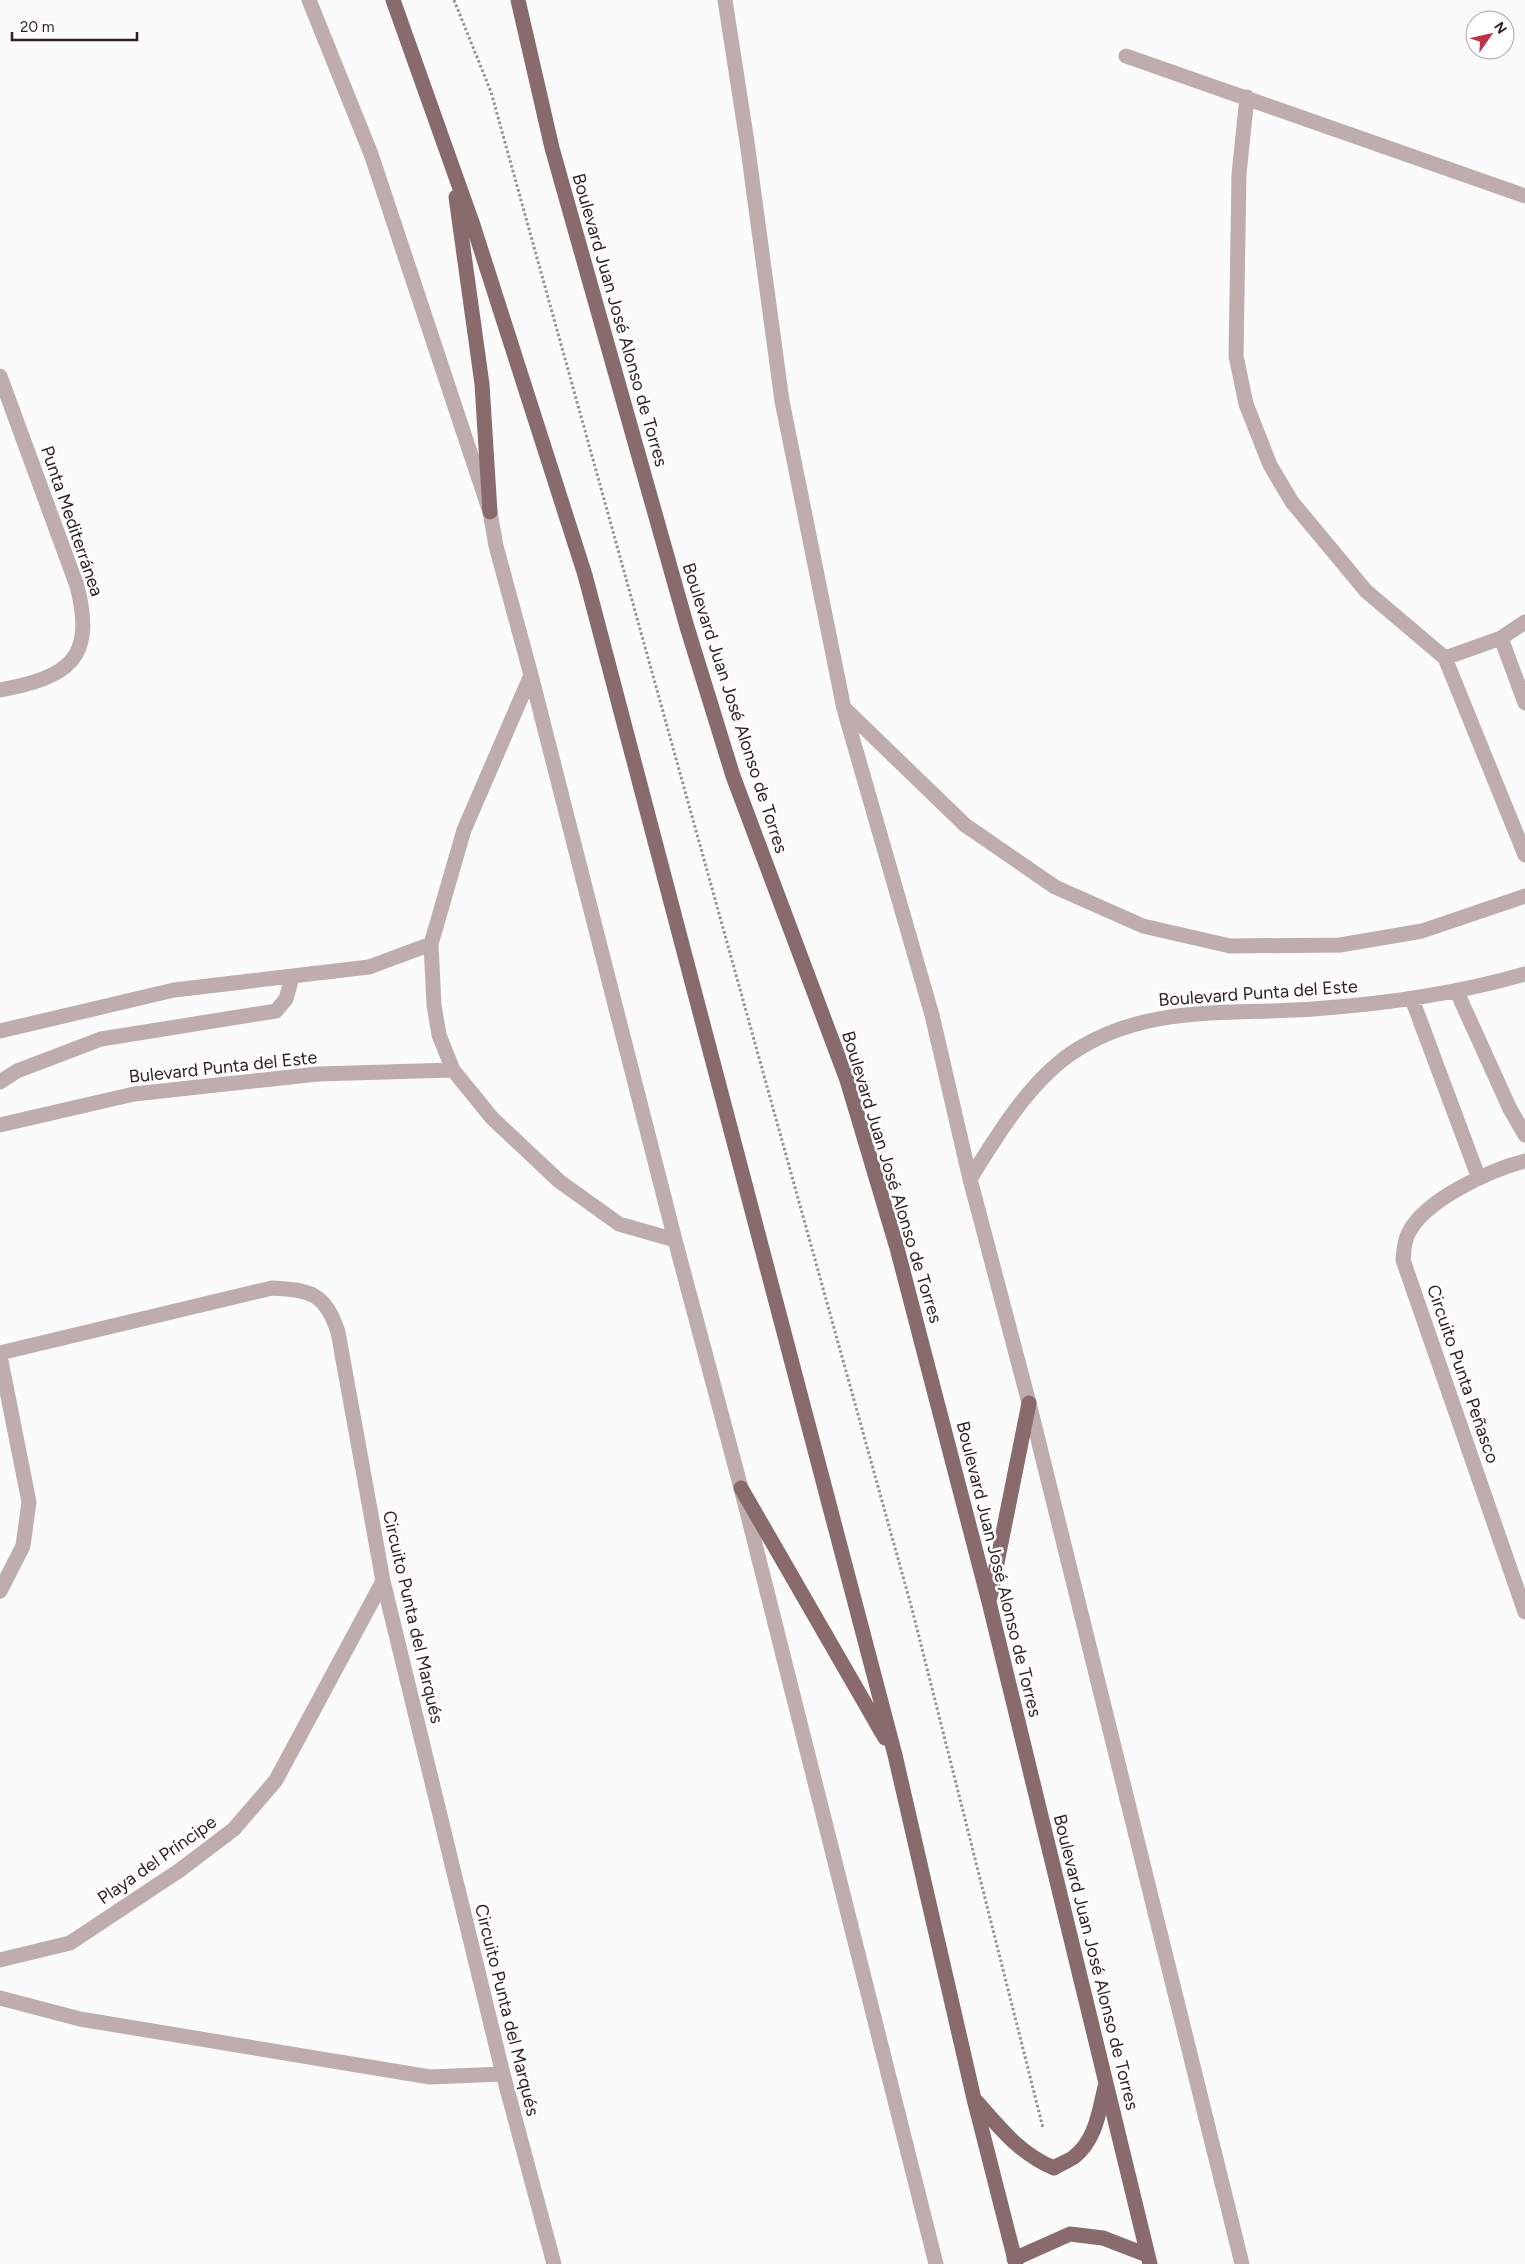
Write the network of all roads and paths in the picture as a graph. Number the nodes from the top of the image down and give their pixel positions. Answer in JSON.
{"nodes":[{"id":1,"x":309,"y":0,"type":"edge"},
{"id":2,"x":393,"y":0,"type":"edge"},
{"id":3,"x":454,"y":0,"type":"edge"},
{"id":4,"x":518,"y":0,"type":"edge"},
{"id":5,"x":725,"y":0,"type":"edge"},
{"id":6,"x":1126,"y":56,"type":"dead end"},
{"id":7,"x":1248,"y":97,"type":"junction"},
{"id":8,"x":452,"y":173,"type":"junction"},
{"id":9,"x":1525,"y":196,"type":"edge"},
{"id":10,"x":0,"y":376,"type":"edge"},
{"id":11,"x":490,"y":512,"type":"junction"},
{"id":12,"x":1525,"y":622,"type":"edge"},
{"id":13,"x":1501,"y":638,"type":"junction"},
{"id":14,"x":1445,"y":658,"type":"junction"},
{"id":15,"x":531,"y":675,"type":"junction"},
{"id":16,"x":0,"y":690,"type":"edge"},
{"id":17,"x":1525,"y":703,"type":"edge"},
{"id":18,"x":844,"y":709,"type":"junction"},
{"id":19,"x":1525,"y":854,"type":"edge"},
{"id":20,"x":1525,"y":896,"type":"edge"},
{"id":21,"x":431,"y":944,"type":"junction"},
{"id":22,"x":1525,"y":974,"type":"edge"},
{"id":23,"x":292,"y":977,"type":"junction"},
{"id":24,"x":1457,"y":992,"type":"junction"},
{"id":25,"x":1412,"y":999,"type":"junction"},
{"id":26,"x":0,"y":1030,"type":"edge"},
{"id":27,"x":453,"y":1070,"type":"junction"},
{"id":28,"x":0,"y":1082,"type":"edge"},
{"id":29,"x":0,"y":1125,"type":"edge"},
{"id":30,"x":1525,"y":1135,"type":"edge"},
{"id":31,"x":1525,"y":1161,"type":"edge"},
{"id":32,"x":1478,"y":1176,"type":"junction"},
{"id":33,"x":970,"y":1179,"type":"junction"},
{"id":34,"x":675,"y":1240,"type":"junction"},
{"id":35,"x":0,"y":1354,"type":"edge"},
{"id":36,"x":1029,"y":1403,"type":"junction"},
{"id":37,"x":742,"y":1488,"type":"junction"},
{"id":38,"x":383,"y":1581,"type":"junction"},
{"id":39,"x":0,"y":1591,"type":"edge"},
{"id":40,"x":989,"y":1602,"type":"junction"},
{"id":41,"x":1525,"y":1612,"type":"edge"},
{"id":42,"x":895,"y":1755,"type":"junction"},
{"id":43,"x":0,"y":1960,"type":"edge"},
{"id":44,"x":0,"y":1998,"type":"edge"},
{"id":45,"x":502,"y":2074,"type":"junction"},
{"id":46,"x":1106,"y":2084,"type":"junction"},
{"id":47,"x":974,"y":2099,"type":"junction"},
{"id":48,"x":1054,"y":2168,"type":"junction"},
{"id":49,"x":1148,"y":2259,"type":"edge"},
{"id":50,"x":1015,"y":2262,"type":"edge"},
{"id":51,"x":554,"y":2264,"type":"edge"},
{"id":52,"x":936,"y":2264,"type":"edge"},
{"id":53,"x":1242,"y":2264,"type":"edge"}],
"edges":[{"from":1,"to":11,"type":"street"},
{"from":2,"to":8,"type":"main road"},
{"from":3,"to":48,"type":"path"},
{"from":4,"to":40,"type":"main road","name":"Boulevard Juan José Alonso de Torres"},
{"from":5,"to":18,"type":"street"},
{"from":6,"to":7,"type":"street"},
{"from":7,"to":9,"type":"street"},
{"from":7,"to":14,"type":"street"},
{"from":8,"to":11,"type":"main road"},
{"from":8,"to":42,"type":"main road"},
{"from":10,"to":16,"type":"street","name":"Punta Mediterránea"},
{"from":11,"to":15,"type":"street"},
{"from":12,"to":13,"type":"street"},
{"from":13,"to":14,"type":"street"},
{"from":13,"to":17,"type":"street"},
{"from":14,"to":19,"type":"street"},
{"from":15,"to":21,"type":"street"},
{"from":15,"to":34,"type":"street"},
{"from":18,"to":20,"type":"street"},
{"from":18,"to":33,"type":"street"},
{"from":21,"to":23,"type":"street"},
{"from":21,"to":27,"type":"street"},
{"from":22,"to":24,"type":"street","name":"Boulevard Punta del Este"},
{"from":23,"to":26,"type":"street"},
{"from":23,"to":28,"type":"street"},
{"from":24,"to":25,"type":"street","name":"Boulevard Punta del Este"},
{"from":24,"to":30,"type":"street"},
{"from":25,"to":32,"type":"street"},
{"from":25,"to":33,"type":"street","name":"Boulevard Punta del Este"},
{"from":27,"to":29,"type":"street","name":"Bulevard Punta del Este"},
{"from":27,"to":34,"type":"street"},
{"from":31,"to":32,"type":"street","name":"Circuito Punta Peñasco"},
{"from":32,"to":41,"type":"street","name":"Circuito Punta Peñasco"},
{"from":33,"to":36,"type":"street"},
{"from":34,"to":37,"type":"street"},
{"from":35,"to":38,"type":"street","name":"Circuito Punta del Marqués"},
{"from":35,"to":39,"type":"street","name":"Circuito Punta del Marqués"},
{"from":36,"to":40,"type":"main road"},
{"from":36,"to":53,"type":"street"},
{"from":37,"to":42,"type":"main road"},
{"from":37,"to":52,"type":"street"},
{"from":38,"to":43,"type":"street","name":"Playa del Príncipe"},
{"from":38,"to":45,"type":"street","name":"Circuito Punta del Marqués"},
{"from":40,"to":46,"type":"main road","name":"Boulevard Juan José Alonso de Torres"},
{"from":42,"to":47,"type":"main road"},
{"from":44,"to":45,"type":"street"},
{"from":45,"to":51,"type":"street","name":"Circuito Punta del Marqués"},
{"from":46,"to":48,"type":"main road"},
{"from":46,"to":49,"type":"main road","name":"Boulevard Juan José Alonso de Torres"},
{"from":47,"to":48,"type":"main road"},
{"from":47,"to":50,"type":"main road"},
{"from":49,"to":50,"type":"main road"}]}
